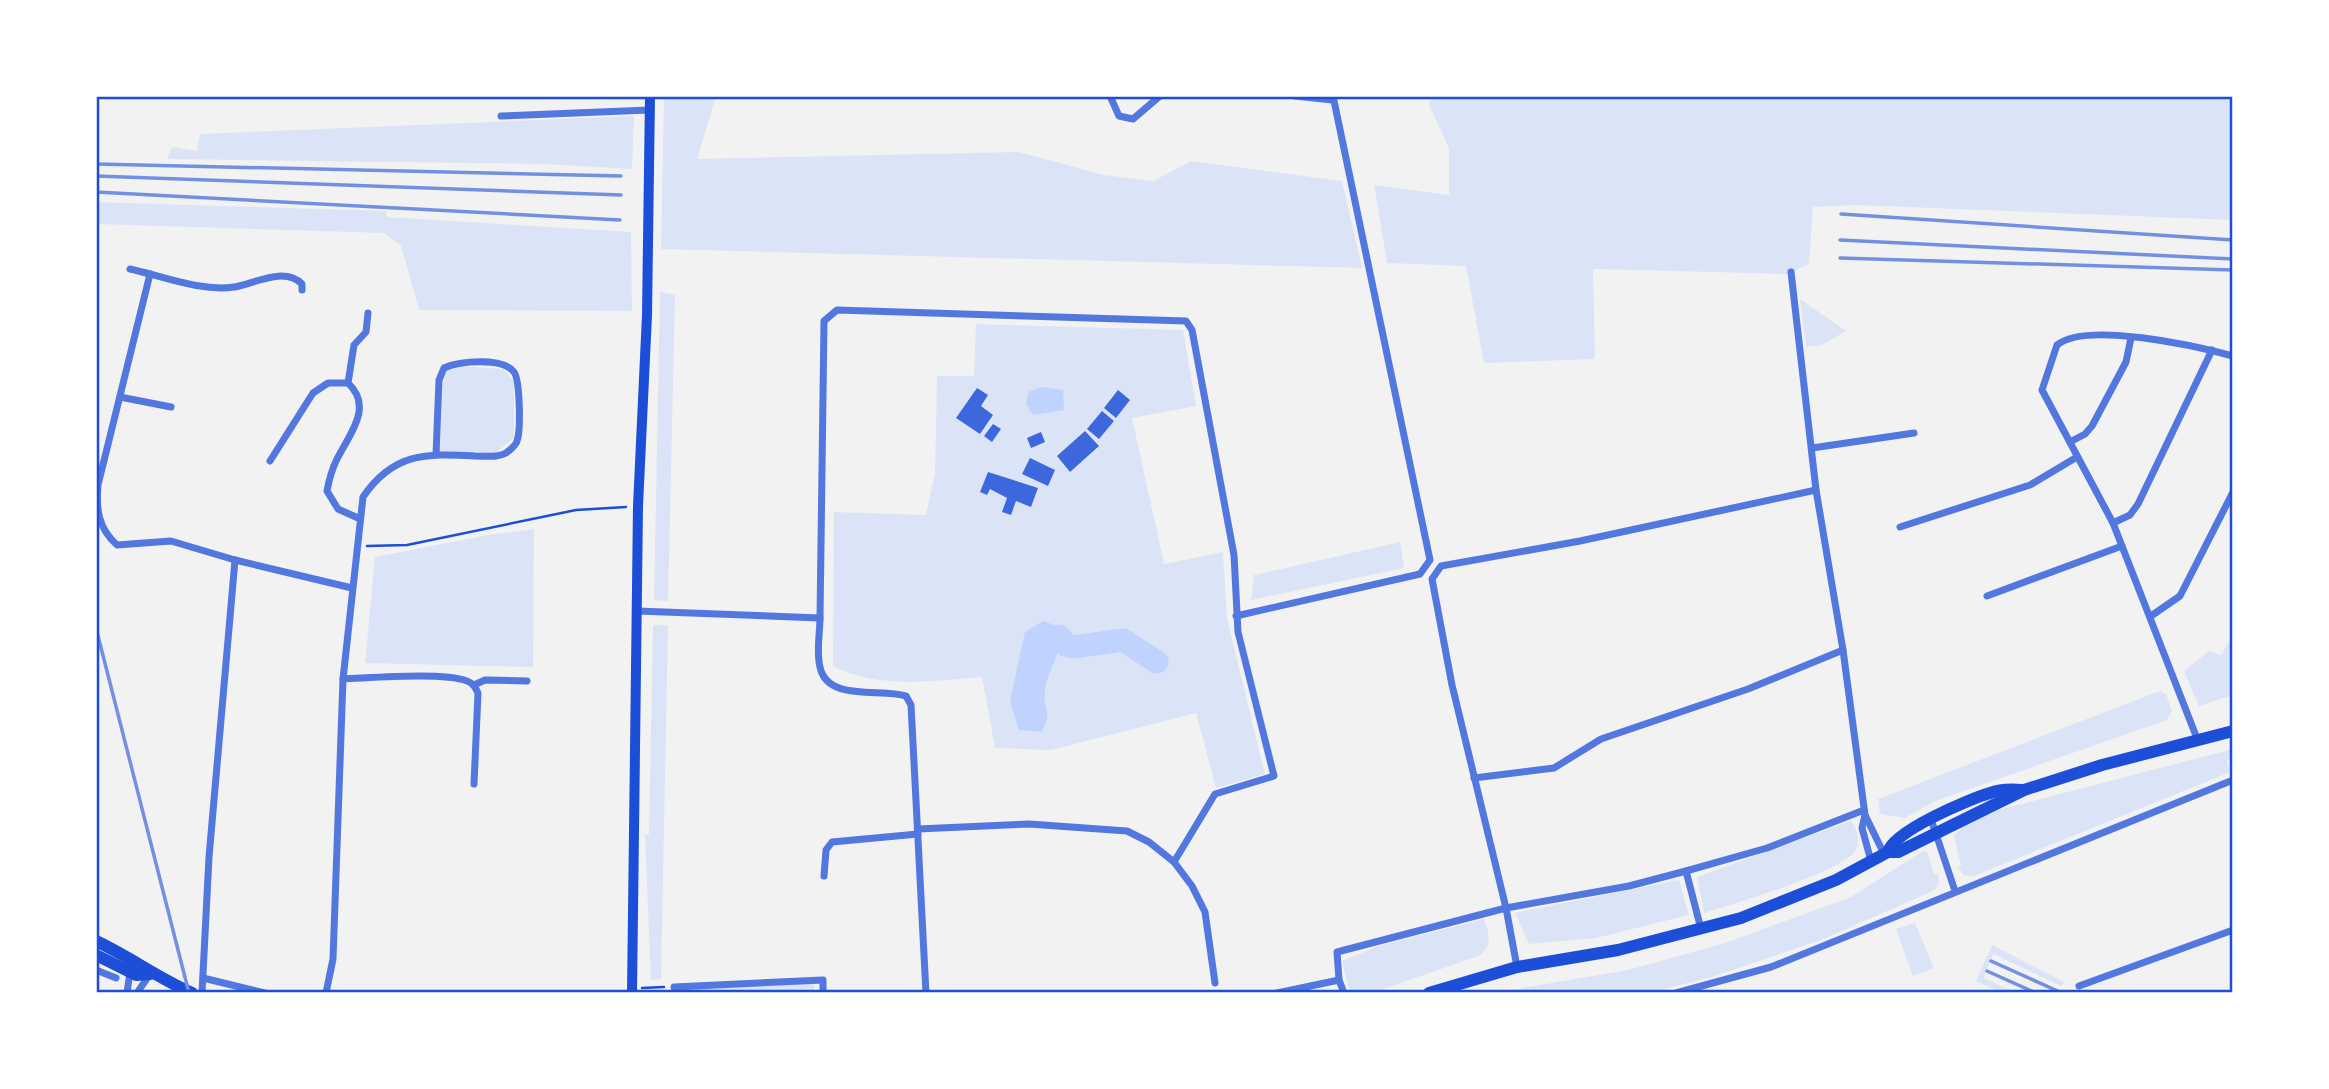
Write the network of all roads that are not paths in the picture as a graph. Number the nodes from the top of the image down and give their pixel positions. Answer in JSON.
{"nodes":[{"id":1,"x":649,"y":96,"type":"edge"},
{"id":2,"x":1110,"y":96,"type":"edge"},
{"id":3,"x":1160,"y":96,"type":"edge"},
{"id":4,"x":1295,"y":96,"type":"edge"},
{"id":5,"x":1332,"y":98,"type":"edge"},
{"id":6,"x":649,"y":110,"type":"junction"},
{"id":7,"x":501,"y":116,"type":"dead end"},
{"id":8,"x":130,"y":269,"type":"dead end"},
{"id":9,"x":1791,"y":272,"type":"dead end"},
{"id":10,"x":150,"y":274,"type":"junction"},
{"id":11,"x":302,"y":290,"type":"dead end"},
{"id":12,"x":368,"y":313,"type":"dead end"},
{"id":13,"x":2131,"y":338,"type":"junction"},
{"id":14,"x":2212,"y":350,"type":"junction"},
{"id":15,"x":2233,"y":356,"type":"edge"},
{"id":16,"x":348,"y":383,"type":"junction"},
{"id":17,"x":120,"y":397,"type":"junction"},
{"id":18,"x":170,"y":407,"type":"dead end"},
{"id":19,"x":1914,"y":433,"type":"dead end"},
{"id":20,"x":2070,"y":442,"type":"junction"},
{"id":21,"x":1812,"y":448,"type":"junction"},
{"id":22,"x":436,"y":455,"type":"junction"},
{"id":23,"x":2077,"y":457,"type":"junction"},
{"id":24,"x":271,"y":461,"type":"dead end"},
{"id":25,"x":1816,"y":490,"type":"junction"},
{"id":26,"x":2233,"y":492,"type":"edge"},
{"id":27,"x":358,"y":518,"type":"junction"},
{"id":28,"x":2113,"y":523,"type":"junction"},
{"id":29,"x":1900,"y":527,"type":"dead end"},
{"id":30,"x":2122,"y":546,"type":"junction"},
{"id":31,"x":235,"y":560,"type":"junction"},
{"id":32,"x":352,"y":588,"type":"junction"},
{"id":33,"x":1987,"y":596,"type":"dead end"},
{"id":34,"x":637,"y":611,"type":"junction"},
{"id":35,"x":1236,"y":616,"type":"junction"},
{"id":36,"x":2151,"y":616,"type":"junction"},
{"id":37,"x":820,"y":618,"type":"junction"},
{"id":38,"x":1843,"y":650,"type":"junction"},
{"id":39,"x":343,"y":679,"type":"junction"},
{"id":40,"x":527,"y":681,"type":"dead end"},
{"id":41,"x":474,"y":685,"type":"junction"},
{"id":42,"x":2233,"y":731,"type":"edge"},
{"id":43,"x":2198,"y":741,"type":"junction"},
{"id":44,"x":1474,"y":778,"type":"junction"},
{"id":45,"x":2233,"y":780,"type":"edge"},
{"id":46,"x":474,"y":784,"type":"dead end"},
{"id":47,"x":2024,"y":790,"type":"junction"},
{"id":48,"x":1864,"y":812,"type":"junction"},
{"id":49,"x":1931,"y":819,"type":"junction"},
{"id":50,"x":918,"y":832,"type":"junction"},
{"id":51,"x":1936,"y":832,"type":"junction"},
{"id":52,"x":1886,"y":853,"type":"junction"},
{"id":53,"x":1871,"y":861,"type":"junction"},
{"id":54,"x":1174,"y":862,"type":"junction"},
{"id":55,"x":1685,"y":872,"type":"junction"},
{"id":56,"x":824,"y":876,"type":"dead end"},
{"id":57,"x":1955,"y":891,"type":"junction"},
{"id":58,"x":1506,"y":908,"type":"junction"},
{"id":59,"x":1701,"y":929,"type":"junction"},
{"id":60,"x":2233,"y":930,"type":"edge"},
{"id":61,"x":96,"y":941,"type":"edge"},
{"id":62,"x":96,"y":955,"type":"edge"},
{"id":63,"x":1517,"y":967,"type":"junction"},
{"id":64,"x":96,"y":970,"type":"edge"},
{"id":65,"x":130,"y":972,"type":"junction"},
{"id":66,"x":155,"y":976,"type":"junction"},
{"id":67,"x":116,"y":978,"type":"dead end"},
{"id":68,"x":203,"y":978,"type":"junction"},
{"id":69,"x":1339,"y":980,"type":"junction"},
{"id":70,"x":1215,"y":983,"type":"dead end"},
{"id":71,"x":2078,"y":986,"type":"dead end"},
{"id":72,"x":674,"y":987,"type":"road end"},
{"id":73,"x":199,"y":991,"type":"edge"},
{"id":74,"x":632,"y":991,"type":"edge"},
{"id":75,"x":127,"y":993,"type":"edge"},
{"id":76,"x":137,"y":993,"type":"edge"},
{"id":77,"x":265,"y":993,"type":"edge"},
{"id":78,"x":326,"y":993,"type":"edge"},
{"id":79,"x":823,"y":993,"type":"edge"},
{"id":80,"x":926,"y":993,"type":"edge"},
{"id":81,"x":1277,"y":993,"type":"edge"},
{"id":82,"x":1344,"y":993,"type":"edge"},
{"id":83,"x":1429,"y":993,"type":"edge"},
{"id":84,"x":1676,"y":993,"type":"edge"}],
"edges":[{"from":1,"to":6,"type":"main road"},
{"from":2,"to":3,"type":"street"},
{"from":4,"to":5,"type":"street"},
{"from":5,"to":35,"type":"street"},
{"from":6,"to":7,"type":"street"},
{"from":6,"to":34,"type":"main road"},
{"from":8,"to":10,"type":"street"},
{"from":9,"to":21,"type":"street"},
{"from":10,"to":11,"type":"street"},
{"from":10,"to":17,"type":"street"},
{"from":12,"to":16,"type":"street"},
{"from":13,"to":14,"type":"street"},
{"from":13,"to":20,"type":"street"},
{"from":13,"to":20,"type":"street"},
{"from":14,"to":15,"type":"street"},
{"from":14,"to":28,"type":"street"},
{"from":16,"to":24,"type":"street"},
{"from":16,"to":27,"type":"street"},
{"from":17,"to":18,"type":"street"},
{"from":17,"to":31,"type":"street"},
{"from":19,"to":21,"type":"street"},
{"from":20,"to":23,"type":"street"},
{"from":21,"to":25,"type":"street"},
{"from":22,"to":22,"type":"street"},
{"from":22,"to":27,"type":"street"},
{"from":23,"to":28,"type":"street"},
{"from":23,"to":29,"type":"street"},
{"from":25,"to":38,"type":"street"},
{"from":25,"to":44,"type":"street"},
{"from":26,"to":36,"type":"street"},
{"from":27,"to":32,"type":"street"},
{"from":28,"to":30,"type":"street"},
{"from":30,"to":33,"type":"street"},
{"from":30,"to":36,"type":"street"},
{"from":31,"to":32,"type":"street"},
{"from":31,"to":68,"type":"street"},
{"from":32,"to":39,"type":"street"},
{"from":34,"to":37,"type":"street"},
{"from":34,"to":74,"type":"main road"},
{"from":35,"to":37,"type":"street"},
{"from":35,"to":54,"type":"street"},
{"from":36,"to":43,"type":"street"},
{"from":37,"to":50,"type":"street"},
{"from":38,"to":44,"type":"street"},
{"from":38,"to":48,"type":"street"},
{"from":39,"to":41,"type":"street"},
{"from":39,"to":78,"type":"street"},
{"from":40,"to":41,"type":"street"},
{"from":41,"to":46,"type":"street"},
{"from":42,"to":43,"type":"main road"},
{"from":43,"to":47,"type":"main road"},
{"from":44,"to":58,"type":"street"},
{"from":45,"to":57,"type":"street"},
{"from":47,"to":49,"type":"main road"},
{"from":47,"to":51,"type":"main road"},
{"from":48,"to":52,"type":"street"},
{"from":48,"to":53,"type":"street"},
{"from":48,"to":55,"type":"street"},
{"from":49,"to":51,"type":"street"},
{"from":49,"to":52,"type":"main road"},
{"from":50,"to":54,"type":"street"},
{"from":50,"to":56,"type":"street"},
{"from":50,"to":80,"type":"street"},
{"from":51,"to":52,"type":"main road"},
{"from":51,"to":57,"type":"street"},
{"from":52,"to":53,"type":"main road"},
{"from":53,"to":59,"type":"main road"},
{"from":54,"to":70,"type":"street"},
{"from":55,"to":58,"type":"street"},
{"from":55,"to":59,"type":"street"},
{"from":57,"to":84,"type":"street"},
{"from":58,"to":63,"type":"street"},
{"from":58,"to":69,"type":"street"},
{"from":59,"to":63,"type":"main road"},
{"from":60,"to":71,"type":"street"},
{"from":61,"to":66,"type":"main road"},
{"from":62,"to":65,"type":"main road"},
{"from":63,"to":83,"type":"main road"},
{"from":64,"to":67,"type":"street"},
{"from":65,"to":66,"type":"main road"},
{"from":65,"to":75,"type":"street"},
{"from":66,"to":73,"type":"main road"},
{"from":66,"to":76,"type":"street"},
{"from":68,"to":73,"type":"street"},
{"from":68,"to":77,"type":"street"},
{"from":69,"to":81,"type":"street"},
{"from":69,"to":82,"type":"street"},
{"from":72,"to":79,"type":"street"}]}
